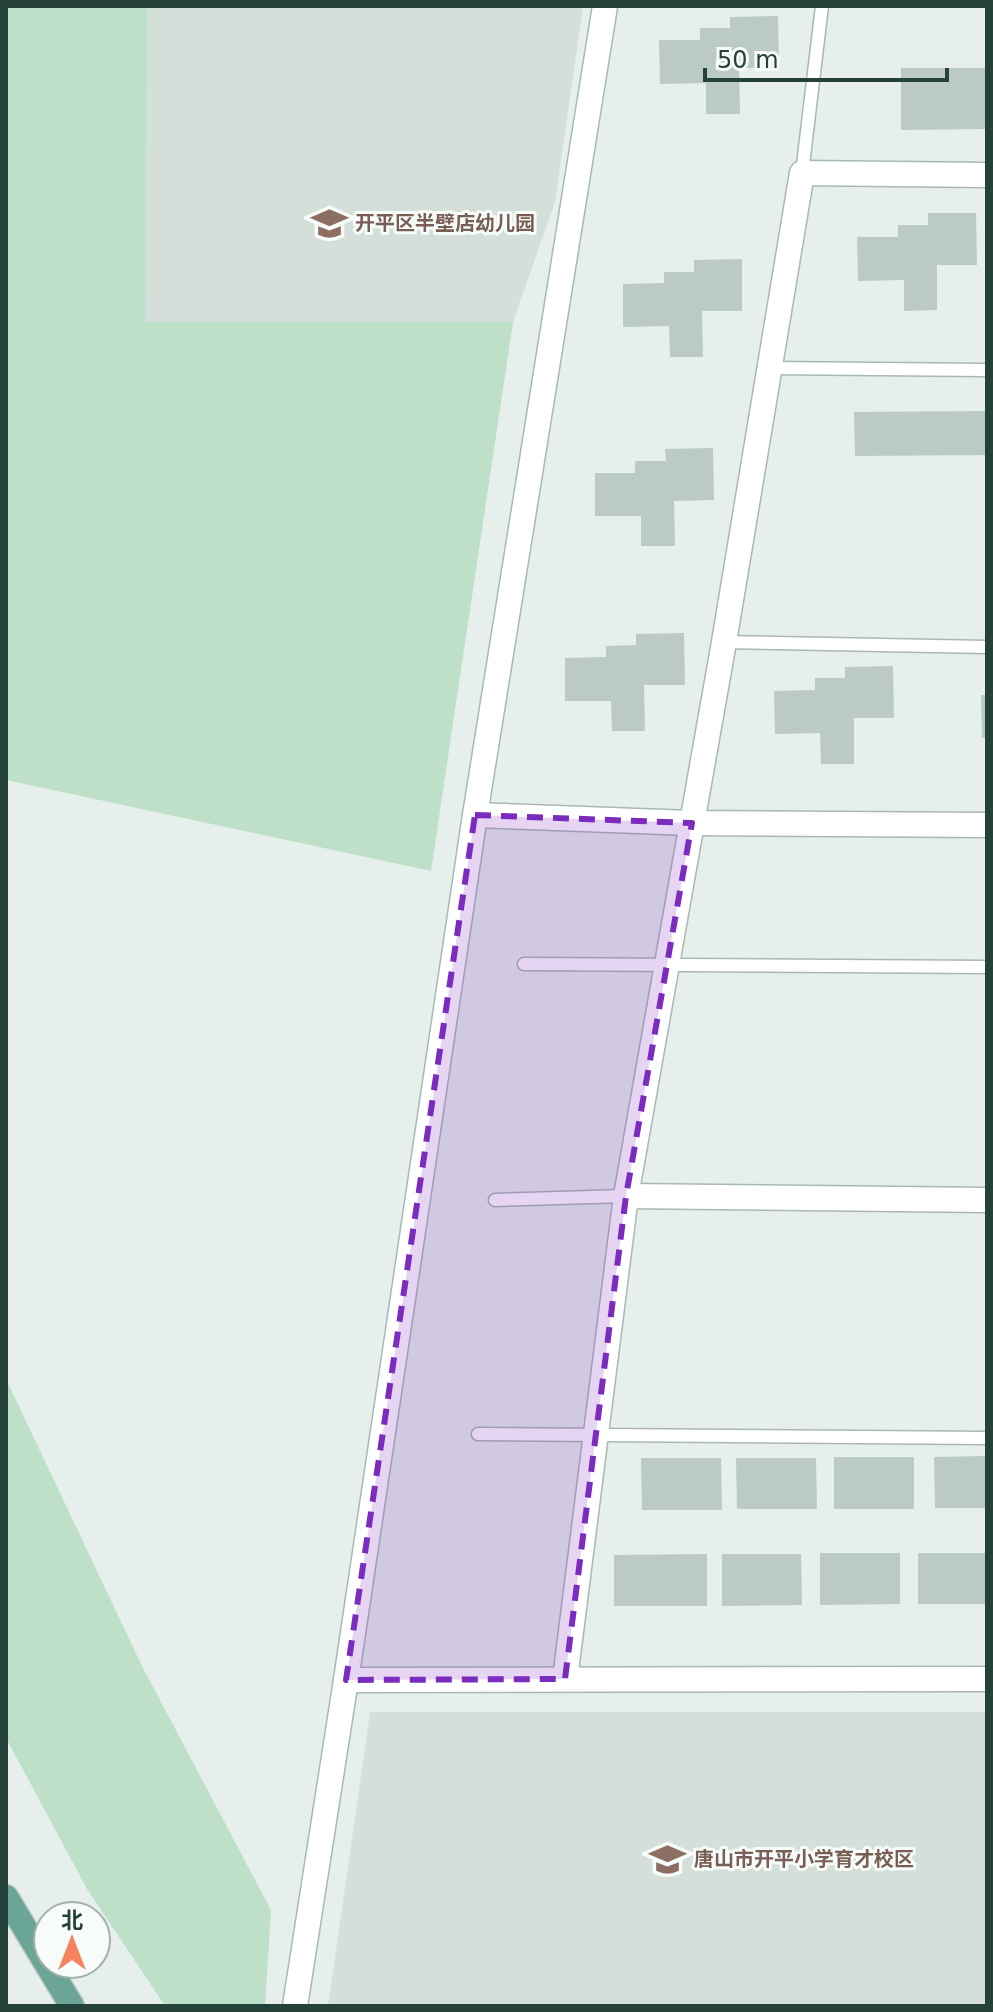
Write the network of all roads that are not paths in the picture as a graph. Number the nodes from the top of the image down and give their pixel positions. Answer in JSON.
{"nodes":[{"id":1,"x":605,"y":6,"type":"edge"},
{"id":2,"x":822,"y":6,"type":"edge"},
{"id":3,"x":802,"y":173,"type":"junction"},
{"id":4,"x":987,"y":175,"type":"edge"},
{"id":5,"x":768,"y":368,"type":"junction"},
{"id":6,"x":987,"y":370,"type":"edge"},
{"id":7,"x":724,"y":642,"type":"junction"},
{"id":8,"x":987,"y":647,"type":"edge"},
{"id":9,"x":475,"y":815,"type":"junction"},
{"id":10,"x":692,"y":823,"type":"junction"},
{"id":11,"x":987,"y":825,"type":"edge"},
{"id":12,"x":524,"y":964,"type":"dead end"},
{"id":13,"x":665,"y":965,"type":"junction"},
{"id":14,"x":987,"y":967,"type":"edge"},
{"id":15,"x":626,"y":1196,"type":"junction"},
{"id":16,"x":495,"y":1200,"type":"dead end"},
{"id":17,"x":987,"y":1200,"type":"edge"},
{"id":18,"x":478,"y":1434,"type":"dead end"},
{"id":19,"x":595,"y":1435,"type":"junction"},
{"id":20,"x":987,"y":1438,"type":"edge"},
{"id":21,"x":565,"y":1679,"type":"junction"},
{"id":22,"x":987,"y":1679,"type":"edge"},
{"id":23,"x":346,"y":1680,"type":"junction"},
{"id":24,"x":6,"y":1897,"type":"edge"},
{"id":25,"x":72,"y":2006,"type":"edge"},
{"id":26,"x":295,"y":2006,"type":"edge"}],
"edges":[{"from":1,"to":9,"type":"street"},
{"from":2,"to":3,"type":"lane"},
{"from":3,"to":4,"type":"street"},
{"from":3,"to":5,"type":"street"},
{"from":5,"to":6,"type":"lane"},
{"from":5,"to":7,"type":"street"},
{"from":7,"to":8,"type":"lane"},
{"from":7,"to":10,"type":"street"},
{"from":9,"to":10,"type":"street"},
{"from":9,"to":23,"type":"street"},
{"from":10,"to":11,"type":"street"},
{"from":10,"to":13,"type":"street"},
{"from":12,"to":13,"type":"lane"},
{"from":13,"to":14,"type":"lane"},
{"from":13,"to":15,"type":"street"},
{"from":15,"to":16,"type":"lane"},
{"from":15,"to":17,"type":"street"},
{"from":15,"to":19,"type":"street"},
{"from":18,"to":19,"type":"lane"},
{"from":19,"to":20,"type":"lane"},
{"from":19,"to":21,"type":"street"},
{"from":21,"to":22,"type":"street"},
{"from":21,"to":23,"type":"street"},
{"from":23,"to":26,"type":"street"},
{"from":24,"to":25,"type":"main road"}]}
